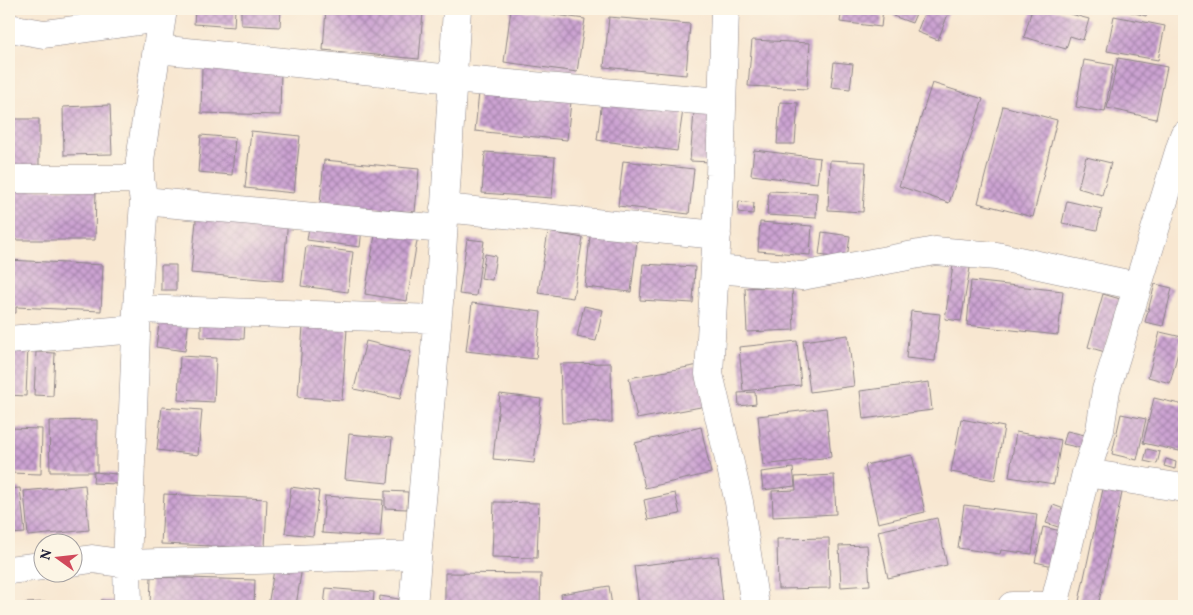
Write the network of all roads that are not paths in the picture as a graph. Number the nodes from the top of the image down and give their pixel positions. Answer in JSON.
{"nodes":[{"id":1,"x":457,"y":9,"type":"edge"},
{"id":2,"x":725,"y":9,"type":"edge"},
{"id":3,"x":162,"y":13,"type":"edge"},
{"id":4,"x":9,"y":28,"type":"edge"},
{"id":5,"x":157,"y":50,"type":"junction"},
{"id":6,"x":452,"y":79,"type":"junction"},
{"id":7,"x":721,"y":102,"type":"junction"},
{"id":8,"x":1184,"y":135,"type":"edge"},
{"id":9,"x":9,"y":179,"type":"edge"},
{"id":10,"x":142,"y":190,"type":"junction"},
{"id":11,"x":444,"y":218,"type":"junction"},
{"id":12,"x":717,"y":234,"type":"junction"},
{"id":13,"x":715,"y":269,"type":"junction"},
{"id":14,"x":1137,"y":286,"type":"junction"},
{"id":15,"x":136,"y":319,"type":"junction"},
{"id":16,"x":437,"y":319,"type":"junction"},
{"id":17,"x":9,"y":340,"type":"edge"},
{"id":18,"x":1086,"y":473,"type":"junction"},
{"id":19,"x":1184,"y":488,"type":"edge"},
{"id":20,"x":417,"y":555,"type":"junction"},
{"id":21,"x":82,"y":560,"type":"edge"},
{"id":22,"x":127,"y":564,"type":"junction"},
{"id":23,"x":32,"y":567,"type":"edge"},
{"id":24,"x":9,"y":570,"type":"edge"},
{"id":25,"x":128,"y":606,"type":"edge"},
{"id":26,"x":413,"y":606,"type":"edge"},
{"id":27,"x":755,"y":606,"type":"edge"},
{"id":28,"x":1012,"y":606,"type":"edge"},
{"id":29,"x":1054,"y":606,"type":"edge"}],
"edges":[{"from":1,"to":6,"type":"street"},
{"from":2,"to":7,"type":"street"},
{"from":3,"to":4,"type":"street"},
{"from":3,"to":5,"type":"street"},
{"from":5,"to":6,"type":"street"},
{"from":5,"to":10,"type":"street"},
{"from":6,"to":7,"type":"street"},
{"from":6,"to":11,"type":"street"},
{"from":7,"to":12,"type":"street"},
{"from":8,"to":14,"type":"street"},
{"from":9,"to":10,"type":"street"},
{"from":10,"to":11,"type":"street"},
{"from":10,"to":15,"type":"street"},
{"from":11,"to":12,"type":"street"},
{"from":11,"to":16,"type":"street"},
{"from":12,"to":13,"type":"street"},
{"from":13,"to":14,"type":"street"},
{"from":13,"to":27,"type":"street"},
{"from":14,"to":18,"type":"street"},
{"from":15,"to":16,"type":"street"},
{"from":15,"to":17,"type":"street"},
{"from":15,"to":22,"type":"street"},
{"from":16,"to":20,"type":"street"},
{"from":18,"to":19,"type":"street"},
{"from":18,"to":29,"type":"street"},
{"from":20,"to":22,"type":"street"},
{"from":20,"to":26,"type":"street"},
{"from":21,"to":22,"type":"street"},
{"from":22,"to":25,"type":"street"},
{"from":23,"to":24,"type":"street"},
{"from":28,"to":29,"type":"street"}]}
